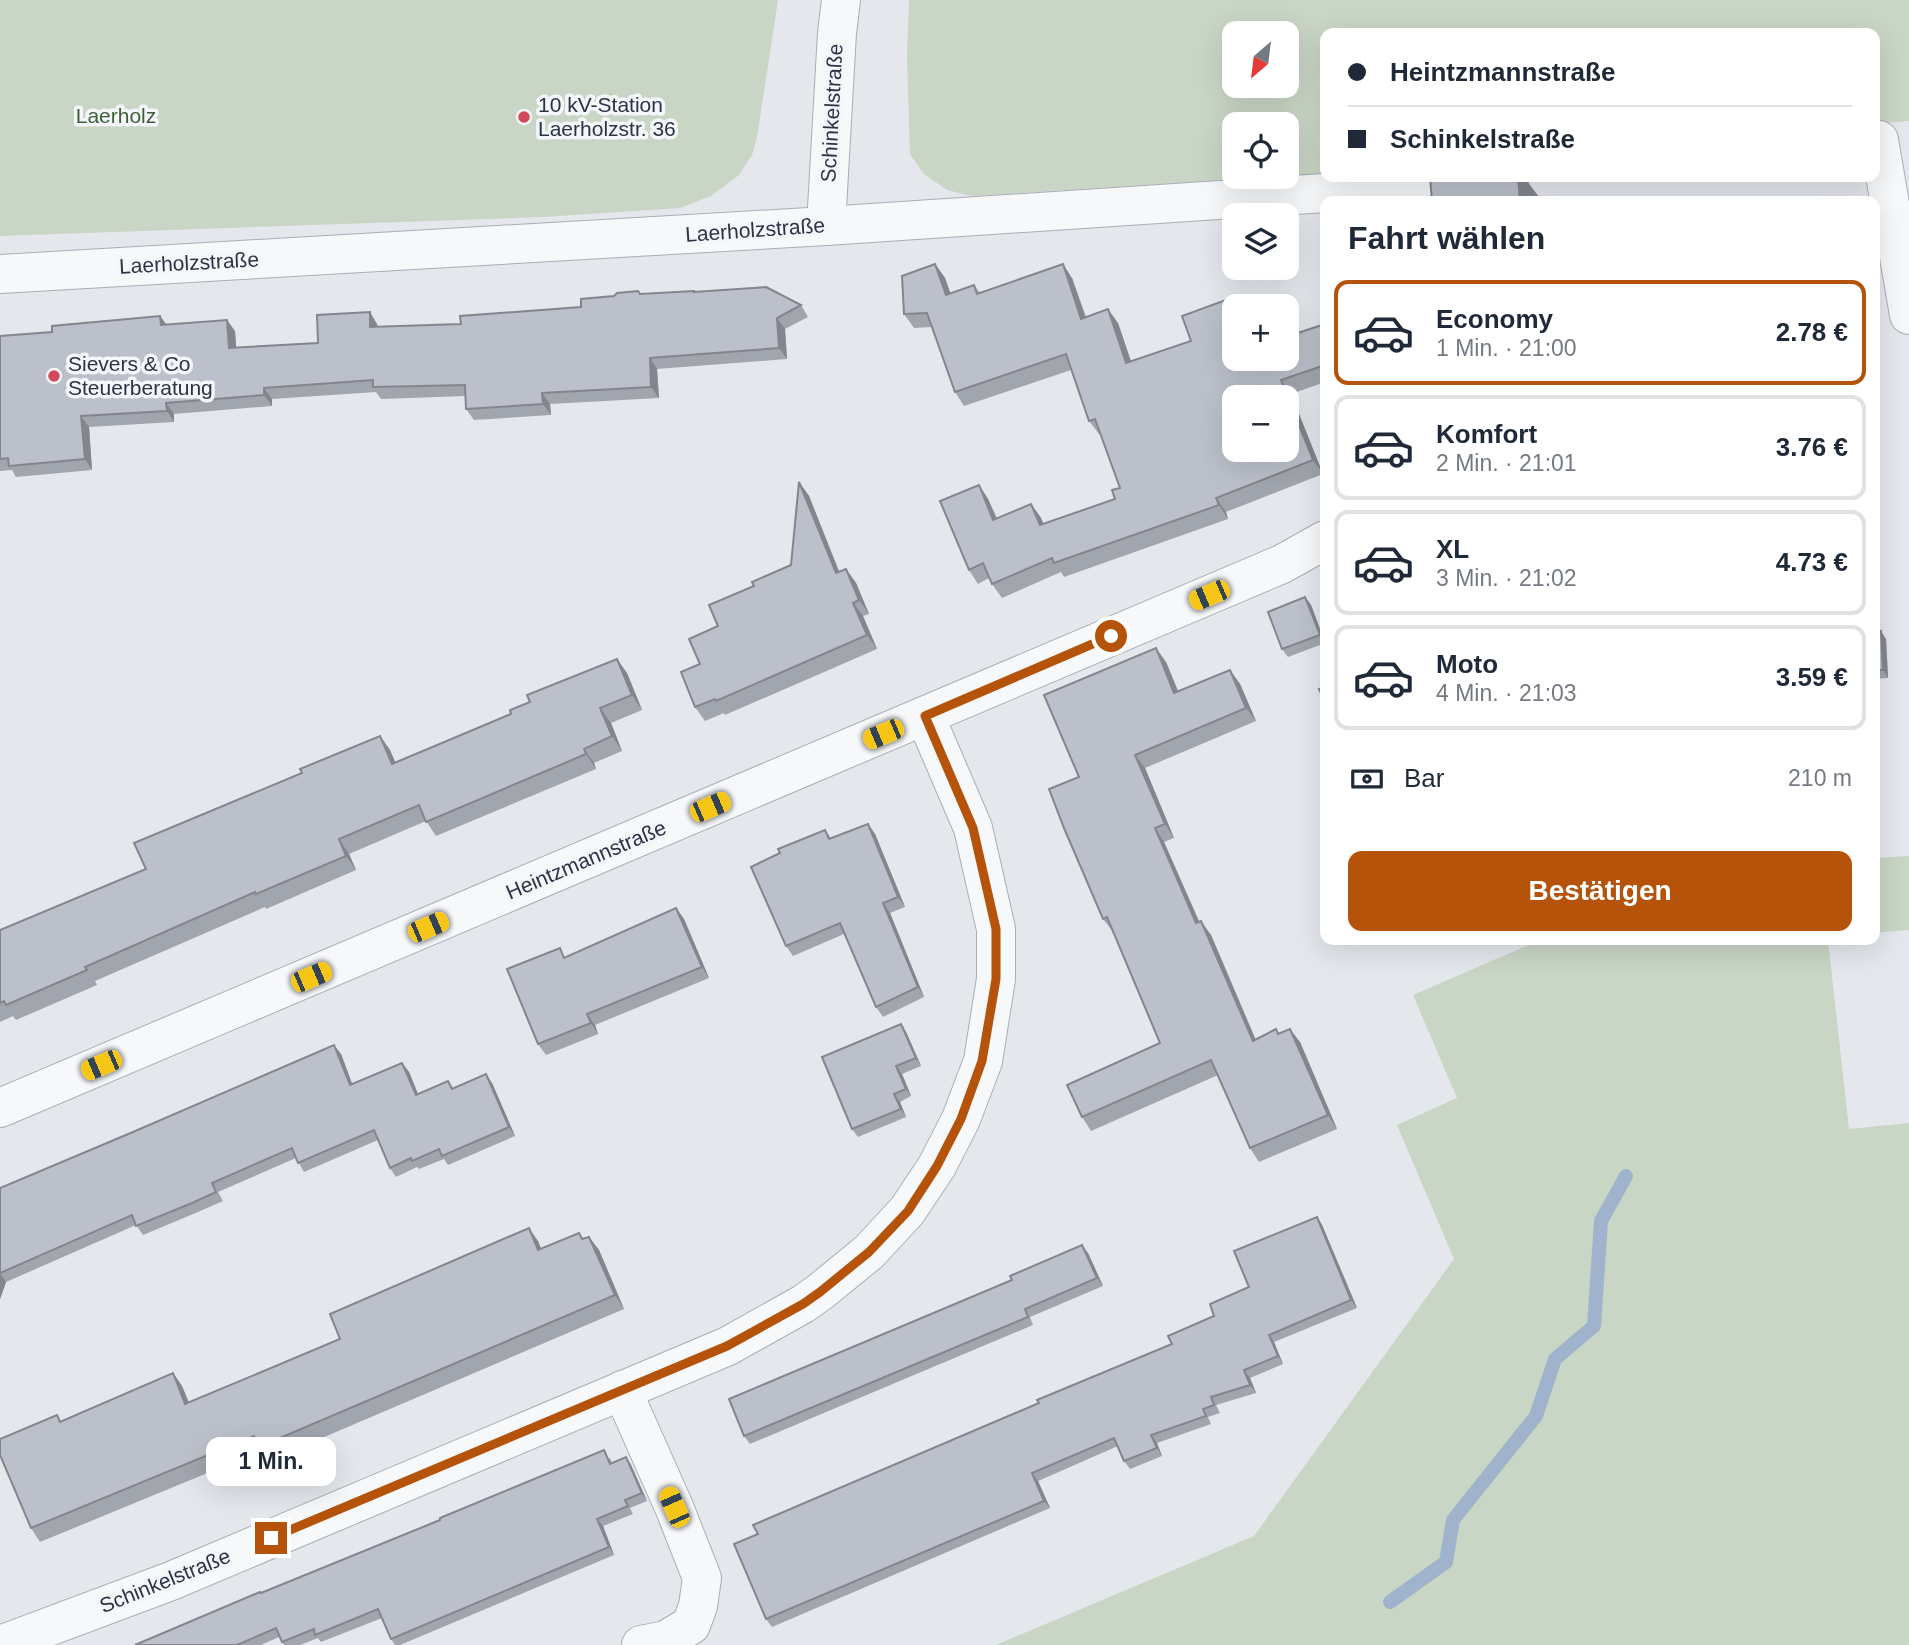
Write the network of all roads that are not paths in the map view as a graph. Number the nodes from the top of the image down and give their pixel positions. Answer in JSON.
{"nodes":[{"id":1,"x":841,"y":0,"type":"edge"},
{"id":2,"x":1888,"y":140,"type":"edge"},
{"id":3,"x":1478,"y":182,"type":"edge"},
{"id":4,"x":1401,"y":194,"type":"edge"},
{"id":5,"x":1365,"y":196,"type":"edge"},
{"id":6,"x":1320,"y":199,"type":"edge"},
{"id":7,"x":826,"y":226,"type":"junction"},
{"id":8,"x":0,"y":274,"type":"edge"},
{"id":9,"x":1909,"y":315,"type":"edge"},
{"id":10,"x":1320,"y":543,"type":"edge"},
{"id":11,"x":925,"y":716,"type":"junction"},
{"id":12,"x":0,"y":1108,"type":"edge"},
{"id":13,"x":622,"y":1390,"type":"junction"},
{"id":14,"x":12,"y":1643,"type":"edge"},
{"id":15,"x":641,"y":1645,"type":"edge"}],
"edges":[{"from":1,"to":7,"type":"street","name":"Schinkelstraße"},
{"from":2,"to":9,"type":"street"},
{"from":3,"to":4,"type":"street","name":"Laerholzstraße"},
{"from":4,"to":5,"type":"street","name":"Laerholzstraße"},
{"from":6,"to":7,"type":"street","name":"Laerholzstraße"},
{"from":7,"to":8,"type":"street","name":"Laerholzstraße"},
{"from":10,"to":11,"type":"street","name":"Heintzmannstraße"},
{"from":11,"to":12,"type":"street","name":"Heintzmannstraße"},
{"from":11,"to":13,"type":"street","name":"Schinkelstraße"},
{"from":13,"to":14,"type":"street","name":"Schinkelstraße"},
{"from":13,"to":15,"type":"street"}]}
